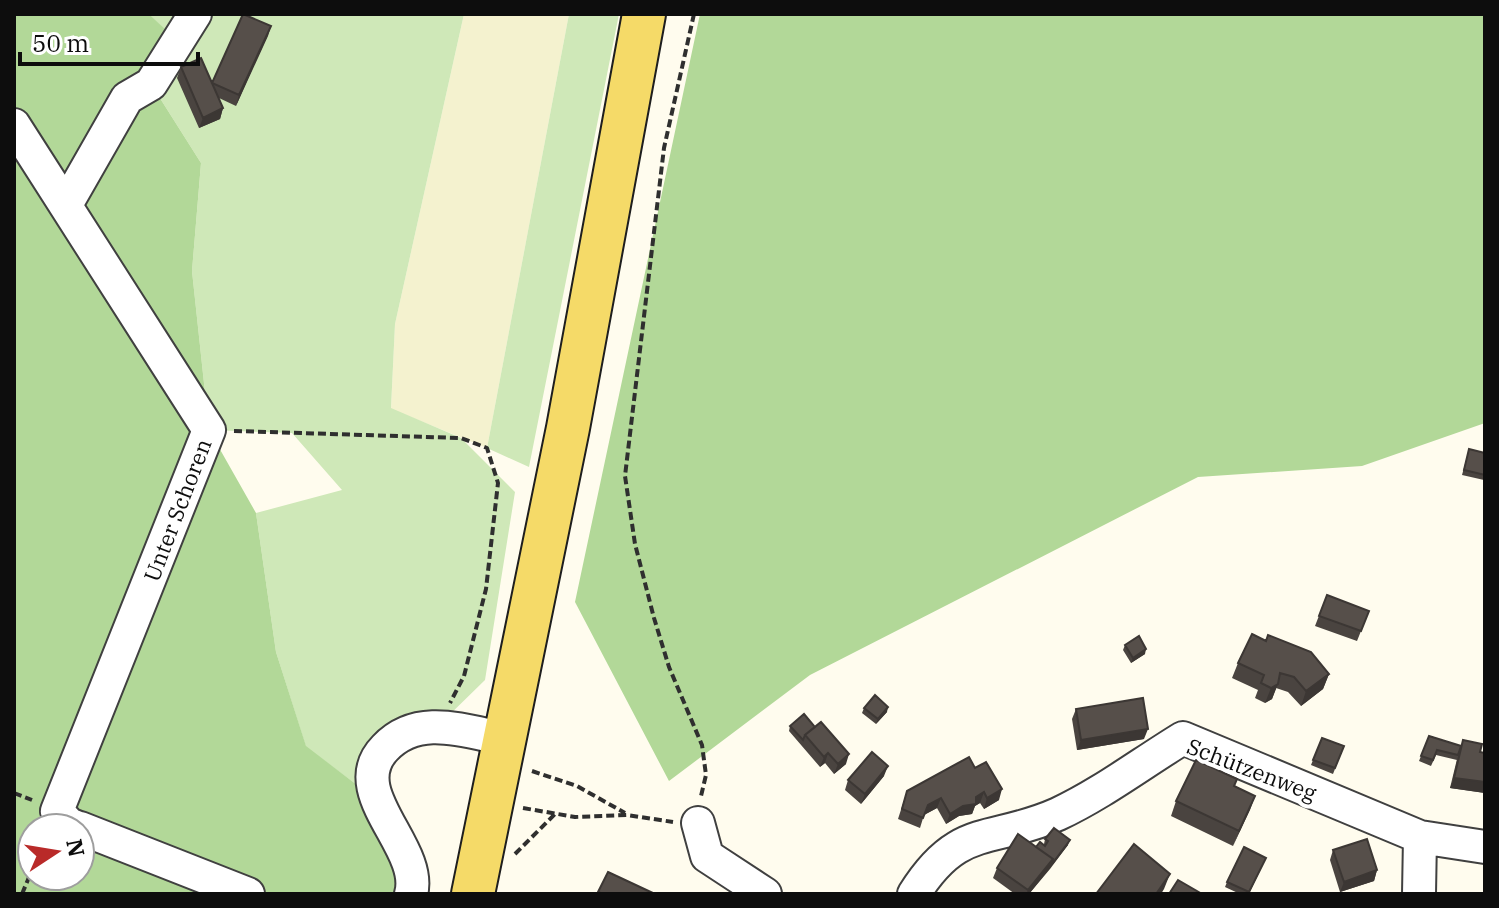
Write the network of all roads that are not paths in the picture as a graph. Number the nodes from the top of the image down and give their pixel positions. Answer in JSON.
{"nodes":[{"id":1,"x":195,"y":14,"type":"edge"},
{"id":2,"x":644,"y":14,"type":"edge"},
{"id":3,"x":14,"y":125,"type":"edge"},
{"id":4,"x":67,"y":203,"type":"junction"},
{"id":5,"x":500,"y":768,"type":"junction"},
{"id":6,"x":58,"y":812,"type":"edge"},
{"id":7,"x":698,"y":823,"type":"road end"},
{"id":8,"x":96,"y":835,"type":"edge"},
{"id":9,"x":1420,"y":837,"type":"junction"},
{"id":10,"x":1485,"y":847,"type":"edge"},
{"id":11,"x":248,"y":894,"type":"edge"},
{"id":12,"x":411,"y":894,"type":"edge"},
{"id":13,"x":473,"y":894,"type":"edge"},
{"id":14,"x":765,"y":894,"type":"edge"},
{"id":15,"x":914,"y":894,"type":"edge"},
{"id":16,"x":1419,"y":894,"type":"edge"}],
"edges":[{"from":1,"to":4,"type":"street"},
{"from":2,"to":5,"type":"main road"},
{"from":3,"to":4,"type":"street","name":"Unter Schoren"},
{"from":4,"to":6,"type":"street","name":"Unter Schoren"},
{"from":5,"to":12,"type":"street"},
{"from":5,"to":13,"type":"main road"},
{"from":7,"to":14,"type":"street"},
{"from":8,"to":11,"type":"street","name":"Unter Schoren"},
{"from":9,"to":10,"type":"street","name":"Schützenweg"},
{"from":9,"to":15,"type":"street","name":"Schützenweg"},
{"from":9,"to":16,"type":"street"}]}
